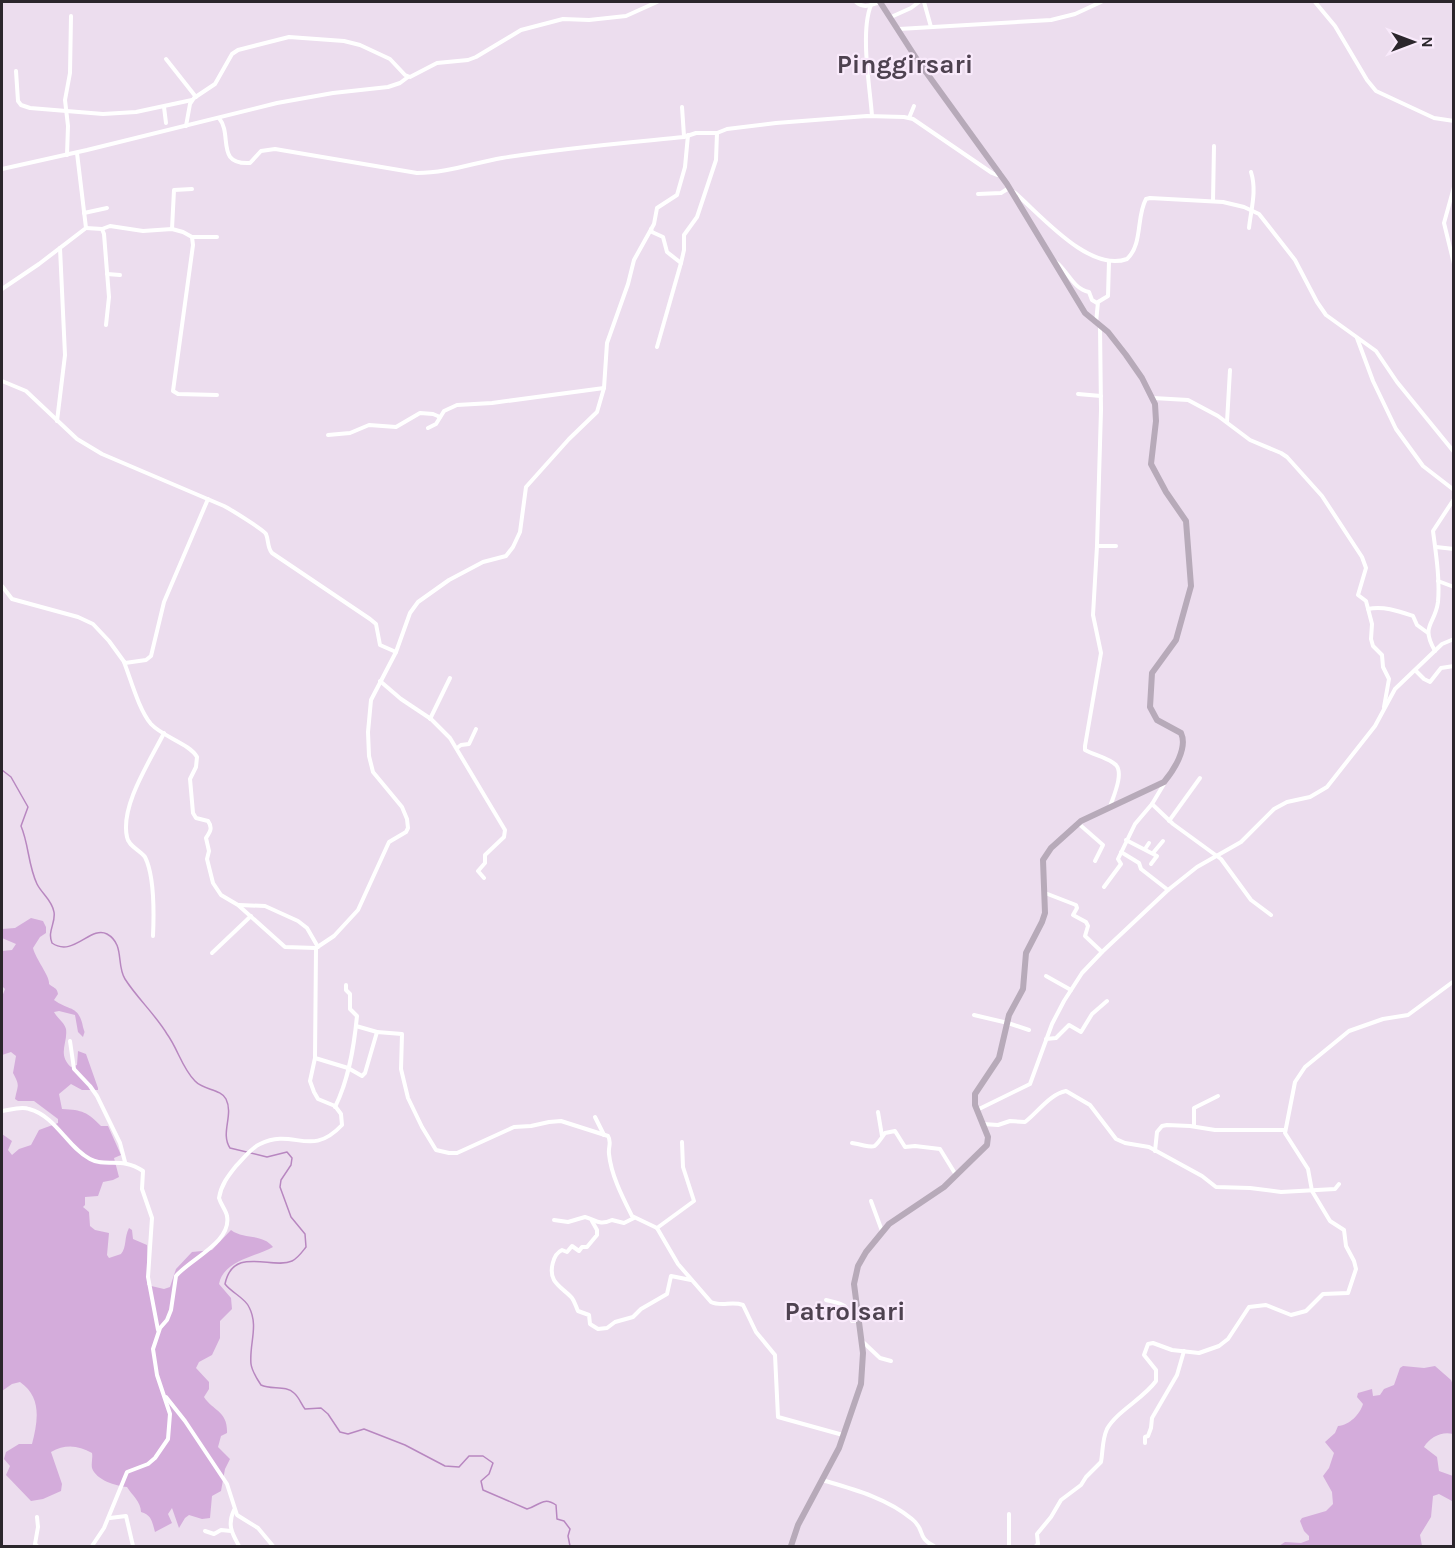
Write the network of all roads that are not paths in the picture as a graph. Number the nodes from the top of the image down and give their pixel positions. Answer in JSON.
{"nodes":[{"id":1,"x":657,"y":2,"type":"edge"},
{"id":2,"x":855,"y":2,"type":"edge"},
{"id":3,"x":880,"y":2,"type":"edge"},
{"id":4,"x":919,"y":2,"type":"edge"},
{"id":5,"x":924,"y":2,"type":"edge"},
{"id":6,"x":1101,"y":2,"type":"edge"},
{"id":7,"x":1315,"y":2,"type":"edge"},
{"id":8,"x":871,"y":5,"type":"junction"},
{"id":9,"x":72,"y":16,"type":"dead end"},
{"id":10,"x":891,"y":17,"type":"junction"},
{"id":11,"x":931,"y":27,"type":"junction"},
{"id":12,"x":899,"y":29,"type":"junction"},
{"id":13,"x":166,"y":59,"type":"dead end"},
{"id":14,"x":16,"y":71,"type":"dead end"},
{"id":15,"x":408,"y":77,"type":"junction"},
{"id":16,"x":195,"y":99,"type":"junction"},
{"id":17,"x":914,"y":106,"type":"dead end"},
{"id":18,"x":164,"y":107,"type":"junction"},
{"id":19,"x":682,"y":107,"type":"dead end"},
{"id":20,"x":68,"y":112,"type":"junction"},
{"id":21,"x":219,"y":117,"type":"junction"},
{"id":22,"x":872,"y":117,"type":"junction"},
{"id":23,"x":909,"y":118,"type":"junction"},
{"id":24,"x":1454,"y":121,"type":"edge"},
{"id":25,"x":166,"y":123,"type":"dead end"},
{"id":26,"x":186,"y":126,"type":"junction"},
{"id":27,"x":717,"y":133,"type":"junction"},
{"id":28,"x":686,"y":136,"type":"junction"},
{"id":29,"x":1214,"y":146,"type":"dead end"},
{"id":30,"x":76,"y":153,"type":"junction"},
{"id":31,"x":67,"y":155,"type":"junction"},
{"id":32,"x":2,"y":169,"type":"edge"},
{"id":33,"x":1251,"y":172,"type":"dead end"},
{"id":34,"x":1001,"y":174,"type":"junction"},
{"id":35,"x":1454,"y":187,"type":"edge"},
{"id":36,"x":192,"y":189,"type":"dead end"},
{"id":37,"x":1010,"y":189,"type":"junction"},
{"id":38,"x":978,"y":194,"type":"dead end"},
{"id":39,"x":1213,"y":201,"type":"junction"},
{"id":40,"x":107,"y":208,"type":"dead end"},
{"id":41,"x":1251,"y":209,"type":"junction"},
{"id":42,"x":84,"y":213,"type":"junction"},
{"id":43,"x":86,"y":228,"type":"junction"},
{"id":44,"x":1249,"y":228,"type":"dead end"},
{"id":45,"x":102,"y":229,"type":"junction"},
{"id":46,"x":172,"y":229,"type":"junction"},
{"id":47,"x":651,"y":229,"type":"junction"},
{"id":48,"x":192,"y":237,"type":"junction"},
{"id":49,"x":217,"y":237,"type":"dead end"},
{"id":50,"x":60,"y":248,"type":"junction"},
{"id":51,"x":1053,"y":259,"type":"junction"},
{"id":52,"x":1108,"y":261,"type":"junction"},
{"id":53,"x":681,"y":263,"type":"junction"},
{"id":54,"x":1454,"y":264,"type":"edge"},
{"id":55,"x":107,"y":274,"type":"junction"},
{"id":56,"x":120,"y":275,"type":"dead end"},
{"id":57,"x":2,"y":290,"type":"edge"},
{"id":58,"x":1097,"y":303,"type":"junction"},
{"id":59,"x":1098,"y":324,"type":"junction"},
{"id":60,"x":106,"y":325,"type":"dead end"},
{"id":61,"x":1356,"y":337,"type":"junction"},
{"id":62,"x":657,"y":347,"type":"dead end"},
{"id":63,"x":1230,"y":370,"type":"dead end"},
{"id":64,"x":2,"y":381,"type":"edge"},
{"id":65,"x":604,"y":388,"type":"junction"},
{"id":66,"x":1078,"y":394,"type":"dead end"},
{"id":67,"x":217,"y":395,"type":"dead end"},
{"id":68,"x":1101,"y":396,"type":"junction"},
{"id":69,"x":1152,"y":398,"type":"junction"},
{"id":70,"x":440,"y":417,"type":"junction"},
{"id":71,"x":57,"y":421,"type":"junction"},
{"id":72,"x":1227,"y":422,"type":"junction"},
{"id":73,"x":428,"y":428,"type":"dead end"},
{"id":74,"x":328,"y":435,"type":"dead end"},
{"id":75,"x":1454,"y":452,"type":"edge"},
{"id":76,"x":1454,"y":489,"type":"edge"},
{"id":77,"x":208,"y":499,"type":"junction"},
{"id":78,"x":1454,"y":499,"type":"edge"},
{"id":79,"x":1097,"y":546,"type":"junction"},
{"id":80,"x":1116,"y":546,"type":"dead end"},
{"id":81,"x":1436,"y":547,"type":"junction"},
{"id":82,"x":1454,"y":549,"type":"edge"},
{"id":83,"x":1438,"y":581,"type":"junction"},
{"id":84,"x":2,"y":586,"type":"edge"},
{"id":85,"x":1454,"y":587,"type":"edge"},
{"id":86,"x":1368,"y":609,"type":"junction"},
{"id":87,"x":1428,"y":633,"type":"junction"},
{"id":88,"x":1451,"y":640,"type":"edge"},
{"id":89,"x":1435,"y":651,"type":"junction"},
{"id":90,"x":396,"y":652,"type":"junction"},
{"id":91,"x":124,"y":662,"type":"junction"},
{"id":92,"x":1454,"y":666,"type":"edge"},
{"id":93,"x":1416,"y":671,"type":"junction"},
{"id":94,"x":450,"y":678,"type":"dead end"},
{"id":95,"x":380,"y":681,"type":"junction"},
{"id":96,"x":1385,"y":710,"type":"junction"},
{"id":97,"x":430,"y":718,"type":"junction"},
{"id":98,"x":476,"y":729,"type":"dead end"},
{"id":99,"x":164,"y":734,"type":"junction"},
{"id":100,"x":456,"y":748,"type":"junction"},
{"id":101,"x":1169,"y":776,"type":"junction"},
{"id":102,"x":1200,"y":778,"type":"dead end"},
{"id":103,"x":1152,"y":804,"type":"junction"},
{"id":104,"x":1110,"y":807,"type":"junction"},
{"id":105,"x":1169,"y":821,"type":"junction"},
{"id":106,"x":1078,"y":823,"type":"junction"},
{"id":107,"x":1126,"y":840,"type":"junction"},
{"id":108,"x":1163,"y":840,"type":"dead end"},
{"id":109,"x":1149,"y":843,"type":"dead end"},
{"id":110,"x":1145,"y":849,"type":"junction"},
{"id":111,"x":1120,"y":852,"type":"junction"},
{"id":112,"x":1153,"y":853,"type":"junction"},
{"id":113,"x":1214,"y":856,"type":"junction"},
{"id":114,"x":1095,"y":861,"type":"dead end"},
{"id":115,"x":1151,"y":864,"type":"dead end"},
{"id":116,"x":484,"y":878,"type":"dead end"},
{"id":117,"x":1104,"y":887,"type":"dead end"},
{"id":118,"x":1168,"y":890,"type":"junction"},
{"id":119,"x":1045,"y":893,"type":"junction"},
{"id":120,"x":238,"y":905,"type":"junction"},
{"id":121,"x":1271,"y":915,"type":"dead end"},
{"id":122,"x":251,"y":916,"type":"junction"},
{"id":123,"x":153,"y":936,"type":"dead end"},
{"id":124,"x":317,"y":948,"type":"junction"},
{"id":125,"x":212,"y":952,"type":"dead end"},
{"id":126,"x":1102,"y":952,"type":"junction"},
{"id":127,"x":1046,"y":976,"type":"dead end"},
{"id":128,"x":1454,"y":981,"type":"edge"},
{"id":129,"x":346,"y":985,"type":"dead end"},
{"id":130,"x":1071,"y":990,"type":"junction"},
{"id":131,"x":1107,"y":1001,"type":"dead end"},
{"id":132,"x":974,"y":1015,"type":"dead end"},
{"id":133,"x":1008,"y":1023,"type":"junction"},
{"id":134,"x":356,"y":1026,"type":"junction"},
{"id":135,"x":1029,"y":1030,"type":"dead end"},
{"id":136,"x":377,"y":1032,"type":"junction"},
{"id":137,"x":1046,"y":1039,"type":"junction"},
{"id":138,"x":70,"y":1041,"type":"dead end"},
{"id":139,"x":315,"y":1058,"type":"junction"},
{"id":140,"x":348,"y":1068,"type":"junction"},
{"id":141,"x":1218,"y":1096,"type":"dead end"},
{"id":142,"x":335,"y":1107,"type":"junction"},
{"id":143,"x":976,"y":1110,"type":"junction"},
{"id":144,"x":2,"y":1111,"type":"edge"},
{"id":145,"x":878,"y":1112,"type":"dead end"},
{"id":146,"x":595,"y":1117,"type":"dead end"},
{"id":147,"x":983,"y":1124,"type":"junction"},
{"id":148,"x":1194,"y":1126,"type":"junction"},
{"id":149,"x":1285,"y":1130,"type":"junction"},
{"id":150,"x":604,"y":1135,"type":"junction"},
{"id":151,"x":882,"y":1137,"type":"junction"},
{"id":152,"x":682,"y":1142,"type":"dead end"},
{"id":153,"x":852,"y":1143,"type":"dead end"},
{"id":154,"x":1155,"y":1150,"type":"junction"},
{"id":155,"x":125,"y":1162,"type":"junction"},
{"id":156,"x":956,"y":1175,"type":"junction"},
{"id":157,"x":1339,"y":1184,"type":"dead end"},
{"id":158,"x":1312,"y":1192,"type":"junction"},
{"id":159,"x":871,"y":1201,"type":"dead end"},
{"id":160,"x":634,"y":1218,"type":"junction"},
{"id":161,"x":554,"y":1220,"type":"dead end"},
{"id":162,"x":592,"y":1221,"type":"junction"},
{"id":163,"x":657,"y":1228,"type":"junction"},
{"id":164,"x":882,"y":1232,"type":"junction"},
{"id":165,"x":692,"y":1281,"type":"junction"},
{"id":166,"x":826,"y":1300,"type":"dead end"},
{"id":167,"x":859,"y":1321,"type":"junction"},
{"id":168,"x":159,"y":1334,"type":"junction"},
{"id":169,"x":862,"y":1342,"type":"junction"},
{"id":170,"x":1184,"y":1351,"type":"junction"},
{"id":171,"x":891,"y":1360,"type":"dead end"},
{"id":172,"x":165,"y":1395,"type":"junction"},
{"id":173,"x":843,"y":1435,"type":"junction"},
{"id":174,"x":1145,"y":1443,"type":"dead end"},
{"id":175,"x":822,"y":1480,"type":"junction"},
{"id":176,"x":234,"y":1510,"type":"junction"},
{"id":177,"x":1009,"y":1514,"type":"dead end"},
{"id":178,"x":37,"y":1517,"type":"dead end"},
{"id":179,"x":109,"y":1518,"type":"junction"},
{"id":180,"x":231,"y":1531,"type":"junction"},
{"id":181,"x":205,"y":1532,"type":"dead end"},
{"id":182,"x":37,"y":1546,"type":"edge"},
{"id":183,"x":92,"y":1546,"type":"edge"},
{"id":184,"x":133,"y":1546,"type":"edge"},
{"id":185,"x":239,"y":1546,"type":"edge"},
{"id":186,"x":273,"y":1546,"type":"edge"},
{"id":187,"x":791,"y":1546,"type":"edge"},
{"id":188,"x":934,"y":1546,"type":"edge"},
{"id":189,"x":1010,"y":1546,"type":"edge"},
{"id":190,"x":1036,"y":1546,"type":"edge"}],
"edges":[{"from":1,"to":15,"type":"street"},
{"from":2,"to":8,"type":"street"},
{"from":3,"to":8,"type":"street"},
{"from":3,"to":10,"type":"street"},
{"from":4,"to":10,"type":"street"},
{"from":5,"to":11,"type":"street"},
{"from":6,"to":11,"type":"street"},
{"from":7,"to":24,"type":"street"},
{"from":8,"to":22,"type":"street"},
{"from":9,"to":20,"type":"street"},
{"from":10,"to":12,"type":"street"},
{"from":11,"to":12,"type":"street"},
{"from":12,"to":34,"type":"street"},
{"from":13,"to":16,"type":"street"},
{"from":14,"to":20,"type":"street"},
{"from":15,"to":16,"type":"street"},
{"from":15,"to":21,"type":"street"},
{"from":16,"to":18,"type":"street"},
{"from":16,"to":26,"type":"street"},
{"from":17,"to":23,"type":"street"},
{"from":18,"to":20,"type":"street"},
{"from":18,"to":25,"type":"street"},
{"from":19,"to":28,"type":"street"},
{"from":20,"to":31,"type":"street"},
{"from":21,"to":26,"type":"street"},
{"from":21,"to":28,"type":"street"},
{"from":22,"to":23,"type":"street"},
{"from":22,"to":27,"type":"street"},
{"from":23,"to":34,"type":"street"},
{"from":26,"to":30,"type":"street"},
{"from":27,"to":28,"type":"street"},
{"from":27,"to":53,"type":"street"},
{"from":28,"to":47,"type":"street"},
{"from":29,"to":39,"type":"street"},
{"from":30,"to":31,"type":"street"},
{"from":30,"to":42,"type":"street"},
{"from":31,"to":32,"type":"street"},
{"from":33,"to":41,"type":"street"},
{"from":34,"to":37,"type":"street"},
{"from":35,"to":54,"type":"street"},
{"from":36,"to":46,"type":"street"},
{"from":37,"to":38,"type":"street"},
{"from":37,"to":51,"type":"street"},
{"from":37,"to":52,"type":"street"},
{"from":39,"to":41,"type":"street"},
{"from":39,"to":52,"type":"street"},
{"from":40,"to":42,"type":"street"},
{"from":41,"to":44,"type":"street"},
{"from":41,"to":61,"type":"street"},
{"from":42,"to":43,"type":"street"},
{"from":43,"to":45,"type":"street"},
{"from":43,"to":50,"type":"street"},
{"from":45,"to":46,"type":"street"},
{"from":45,"to":55,"type":"street"},
{"from":46,"to":48,"type":"street"},
{"from":47,"to":53,"type":"street"},
{"from":47,"to":65,"type":"street"},
{"from":48,"to":49,"type":"street"},
{"from":48,"to":67,"type":"street"},
{"from":50,"to":57,"type":"street"},
{"from":50,"to":71,"type":"street"},
{"from":51,"to":58,"type":"street"},
{"from":51,"to":59,"type":"street"},
{"from":52,"to":58,"type":"street"},
{"from":53,"to":62,"type":"street"},
{"from":55,"to":56,"type":"street"},
{"from":55,"to":60,"type":"street"},
{"from":58,"to":59,"type":"street"},
{"from":59,"to":68,"type":"street"},
{"from":59,"to":69,"type":"street"},
{"from":61,"to":75,"type":"street"},
{"from":61,"to":76,"type":"street"},
{"from":63,"to":72,"type":"street"},
{"from":64,"to":71,"type":"street"},
{"from":65,"to":70,"type":"street"},
{"from":65,"to":90,"type":"street"},
{"from":66,"to":68,"type":"street"},
{"from":68,"to":79,"type":"street"},
{"from":69,"to":72,"type":"street"},
{"from":69,"to":101,"type":"street"},
{"from":70,"to":73,"type":"street"},
{"from":70,"to":74,"type":"street"},
{"from":71,"to":77,"type":"street"},
{"from":72,"to":86,"type":"street"},
{"from":77,"to":90,"type":"street"},
{"from":77,"to":91,"type":"street"},
{"from":78,"to":81,"type":"street"},
{"from":79,"to":80,"type":"street"},
{"from":79,"to":104,"type":"street"},
{"from":81,"to":82,"type":"street"},
{"from":81,"to":83,"type":"street"},
{"from":83,"to":85,"type":"street"},
{"from":83,"to":87,"type":"street"},
{"from":84,"to":91,"type":"street"},
{"from":86,"to":87,"type":"street"},
{"from":86,"to":96,"type":"street"},
{"from":87,"to":89,"type":"street"},
{"from":88,"to":89,"type":"street"},
{"from":89,"to":93,"type":"street"},
{"from":90,"to":95,"type":"street"},
{"from":91,"to":99,"type":"street"},
{"from":92,"to":93,"type":"street"},
{"from":93,"to":96,"type":"street"},
{"from":94,"to":97,"type":"street"},
{"from":95,"to":97,"type":"street"},
{"from":95,"to":124,"type":"street"},
{"from":96,"to":113,"type":"street"},
{"from":97,"to":100,"type":"street"},
{"from":98,"to":100,"type":"street"},
{"from":99,"to":120,"type":"street"},
{"from":99,"to":123,"type":"street"},
{"from":100,"to":116,"type":"street"},
{"from":101,"to":103,"type":"street"},
{"from":101,"to":104,"type":"street"},
{"from":102,"to":105,"type":"street"},
{"from":103,"to":105,"type":"street"},
{"from":103,"to":107,"type":"street"},
{"from":104,"to":106,"type":"street"},
{"from":105,"to":113,"type":"street"},
{"from":106,"to":114,"type":"street"},
{"from":106,"to":119,"type":"street"},
{"from":107,"to":110,"type":"street"},
{"from":107,"to":111,"type":"street"},
{"from":108,"to":112,"type":"street"},
{"from":109,"to":110,"type":"street"},
{"from":110,"to":112,"type":"street"},
{"from":111,"to":117,"type":"street"},
{"from":111,"to":118,"type":"street"},
{"from":112,"to":115,"type":"street"},
{"from":113,"to":118,"type":"street"},
{"from":113,"to":121,"type":"street"},
{"from":118,"to":126,"type":"street"},
{"from":119,"to":126,"type":"street"},
{"from":119,"to":133,"type":"street"},
{"from":120,"to":122,"type":"street"},
{"from":120,"to":124,"type":"street"},
{"from":122,"to":124,"type":"street"},
{"from":122,"to":125,"type":"street"},
{"from":124,"to":139,"type":"street"},
{"from":126,"to":130,"type":"street"},
{"from":127,"to":130,"type":"street"},
{"from":128,"to":149,"type":"street"},
{"from":129,"to":134,"type":"street"},
{"from":130,"to":137,"type":"street"},
{"from":131,"to":137,"type":"street"},
{"from":132,"to":133,"type":"street"},
{"from":133,"to":135,"type":"street"},
{"from":133,"to":143,"type":"street"},
{"from":134,"to":136,"type":"street"},
{"from":134,"to":140,"type":"street"},
{"from":136,"to":140,"type":"street"},
{"from":136,"to":150,"type":"street"},
{"from":137,"to":143,"type":"street"},
{"from":138,"to":155,"type":"street"},
{"from":139,"to":140,"type":"street"},
{"from":139,"to":142,"type":"street"},
{"from":140,"to":142,"type":"street"},
{"from":141,"to":148,"type":"street"},
{"from":142,"to":168,"type":"street"},
{"from":143,"to":147,"type":"street"},
{"from":144,"to":155,"type":"street"},
{"from":145,"to":151,"type":"street"},
{"from":146,"to":150,"type":"street"},
{"from":147,"to":154,"type":"street"},
{"from":147,"to":156,"type":"street"},
{"from":148,"to":149,"type":"street"},
{"from":148,"to":154,"type":"street"},
{"from":149,"to":158,"type":"street"},
{"from":150,"to":160,"type":"street"},
{"from":151,"to":153,"type":"street"},
{"from":151,"to":156,"type":"street"},
{"from":152,"to":163,"type":"street"},
{"from":154,"to":158,"type":"street"},
{"from":155,"to":168,"type":"street"},
{"from":156,"to":164,"type":"street"},
{"from":157,"to":158,"type":"street"},
{"from":158,"to":170,"type":"street"},
{"from":159,"to":164,"type":"street"},
{"from":160,"to":162,"type":"street"},
{"from":160,"to":163,"type":"street"},
{"from":161,"to":162,"type":"street"},
{"from":162,"to":165,"type":"street"},
{"from":163,"to":165,"type":"street"},
{"from":164,"to":167,"type":"street"},
{"from":165,"to":173,"type":"street"},
{"from":166,"to":167,"type":"street"},
{"from":167,"to":169,"type":"street"},
{"from":168,"to":172,"type":"street"},
{"from":169,"to":171,"type":"street"},
{"from":169,"to":173,"type":"street"},
{"from":170,"to":174,"type":"street"},
{"from":170,"to":190,"type":"street"},
{"from":172,"to":176,"type":"street"},
{"from":172,"to":179,"type":"street"},
{"from":173,"to":175,"type":"street"},
{"from":175,"to":187,"type":"street"},
{"from":175,"to":188,"type":"street"},
{"from":176,"to":180,"type":"street"},
{"from":176,"to":186,"type":"street"},
{"from":177,"to":189,"type":"street"},
{"from":178,"to":182,"type":"street"},
{"from":179,"to":183,"type":"street"},
{"from":179,"to":184,"type":"street"},
{"from":180,"to":181,"type":"street"},
{"from":180,"to":185,"type":"street"}]}
